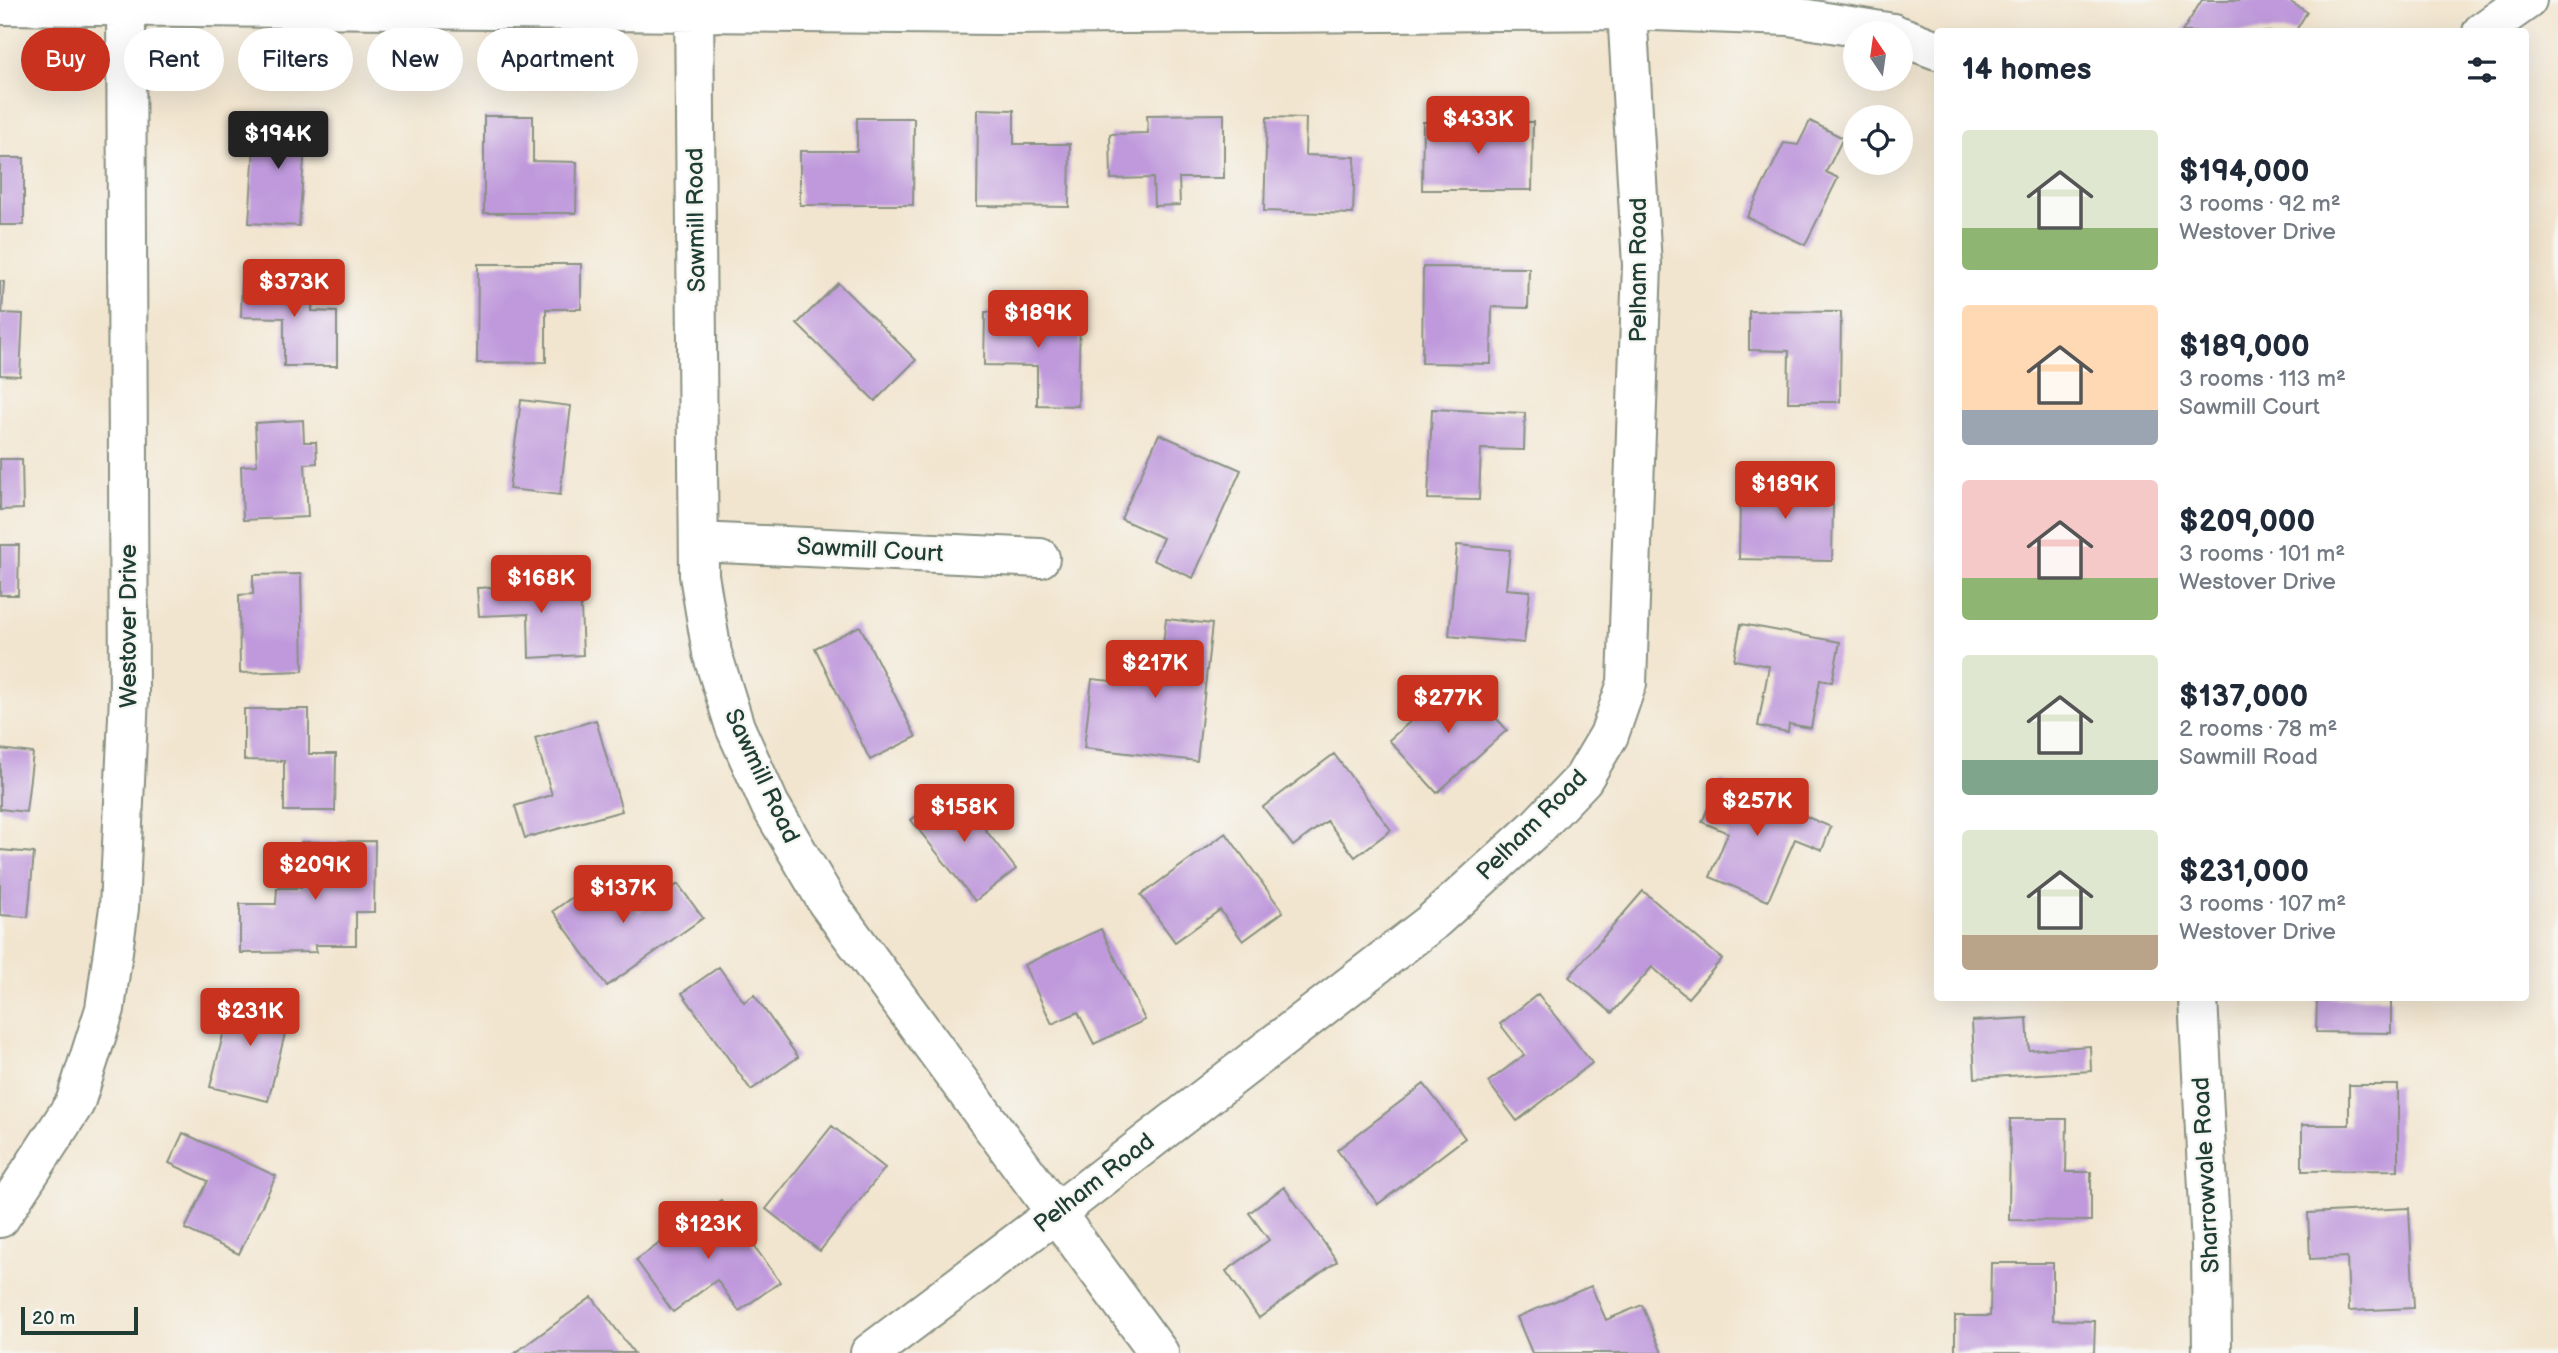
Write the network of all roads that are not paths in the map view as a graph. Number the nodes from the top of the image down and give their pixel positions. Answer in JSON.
{"nodes":[{"id":1,"x":2527,"y":0,"type":"edge"},
{"id":2,"x":0,"y":5,"type":"edge"},
{"id":3,"x":125,"y":6,"type":"junction"},
{"id":4,"x":694,"y":6,"type":"edge"},
{"id":5,"x":1627,"y":10,"type":"junction"},
{"id":6,"x":1843,"y":25,"type":"edge"},
{"id":7,"x":2488,"y":28,"type":"edge"},
{"id":8,"x":1913,"y":41,"type":"edge"},
{"id":9,"x":1934,"y":49,"type":"edge"},
{"id":10,"x":699,"y":542,"type":"junction"},
{"id":11,"x":1040,"y":558,"type":"dead end"},
{"id":12,"x":2198,"y":1001,"type":"edge"},
{"id":13,"x":1056,"y":1213,"type":"junction"},
{"id":14,"x":0,"y":1217,"type":"edge"},
{"id":15,"x":870,"y":1353,"type":"edge"},
{"id":16,"x":1159,"y":1353,"type":"edge"},
{"id":17,"x":2212,"y":1353,"type":"edge"}],
"edges":[{"from":1,"to":7,"type":"street"},
{"from":2,"to":3,"type":"street"},
{"from":3,"to":4,"type":"street"},
{"from":3,"to":14,"type":"street","name":"Westover Drive"},
{"from":4,"to":5,"type":"street"},
{"from":4,"to":10,"type":"street","name":"Sawmill Road"},
{"from":5,"to":6,"type":"street"},
{"from":5,"to":13,"type":"street","name":"Pelham Road"},
{"from":8,"to":9,"type":"street"},
{"from":10,"to":11,"type":"street","name":"Sawmill Court"},
{"from":10,"to":13,"type":"street","name":"Sawmill Road"},
{"from":12,"to":17,"type":"street","name":"Sharrowvale Road"},
{"from":13,"to":15,"type":"street","name":"Pelham Road"},
{"from":13,"to":16,"type":"street","name":"Sawmill Road"}]}
